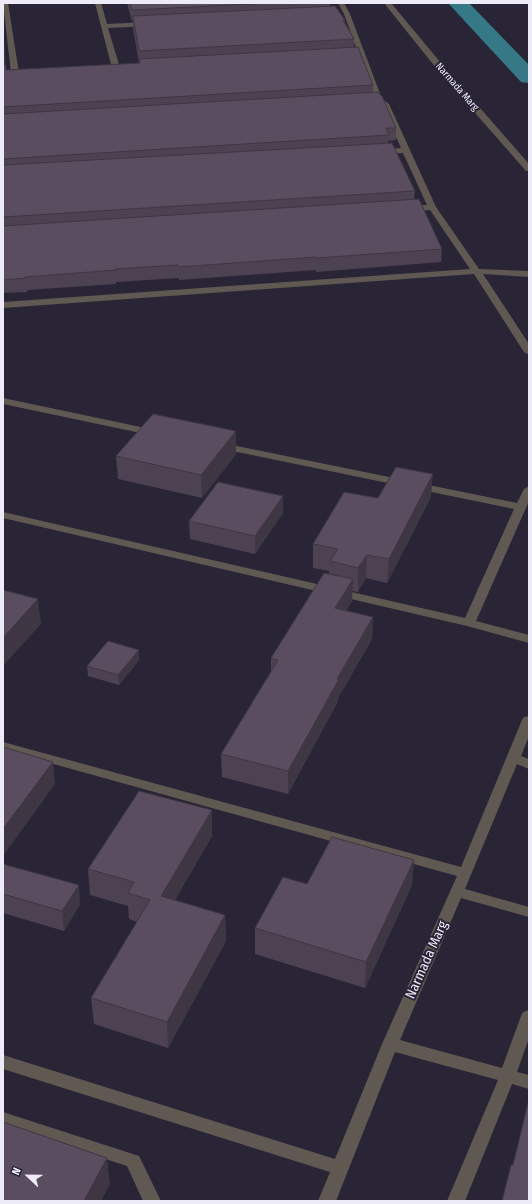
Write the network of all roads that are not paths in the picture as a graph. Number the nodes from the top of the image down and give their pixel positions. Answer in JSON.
{"nodes":[{"id":1,"x":4,"y":3,"type":"edge"},
{"id":2,"x":98,"y":3,"type":"edge"},
{"id":3,"x":341,"y":3,"type":"edge"},
{"id":4,"x":387,"y":3,"type":"edge"},
{"id":5,"x":152,"y":23,"type":"edge"},
{"id":6,"x":106,"y":26,"type":"junction"},
{"id":7,"x":6,"y":31,"type":"edge"},
{"id":8,"x":116,"y":68,"type":"edge"},
{"id":9,"x":16,"y":73,"type":"edge"},
{"id":10,"x":407,"y":150,"type":"junction"},
{"id":11,"x":367,"y":152,"type":"edge"},
{"id":12,"x":529,"y":170,"type":"edge"},
{"id":13,"x":432,"y":207,"type":"junction"},
{"id":14,"x":400,"y":209,"type":"edge"},
{"id":15,"x":476,"y":270,"type":"junction"},
{"id":16,"x":529,"y":274,"type":"edge"},
{"id":17,"x":3,"y":305,"type":"edge"},
{"id":18,"x":529,"y":352,"type":"edge"},
{"id":19,"x":3,"y":401,"type":"edge"},
{"id":20,"x":169,"y":436,"type":"edge"},
{"id":21,"x":208,"y":444,"type":"edge"},
{"id":22,"x":529,"y":489,"type":"edge"},
{"id":23,"x":520,"y":508,"type":"junction"},
{"id":24,"x":3,"y":515,"type":"edge"},
{"id":25,"x":469,"y":623,"type":"junction"},
{"id":26,"x":529,"y":639,"type":"edge"},
{"id":27,"x":529,"y":720,"type":"edge"},
{"id":28,"x":3,"y":746,"type":"edge"},
{"id":29,"x":514,"y":758,"type":"junction"},
{"id":30,"x":529,"y":764,"type":"edge"},
{"id":31,"x":465,"y":873,"type":"junction"},
{"id":32,"x":457,"y":892,"type":"junction"},
{"id":33,"x":529,"y":912,"type":"edge"},
{"id":34,"x":529,"y":1016,"type":"edge"},
{"id":35,"x":390,"y":1044,"type":"junction"},
{"id":36,"x":3,"y":1062,"type":"edge"},
{"id":37,"x":508,"y":1075,"type":"junction"},
{"id":38,"x":529,"y":1082,"type":"edge"},
{"id":39,"x":3,"y":1119,"type":"edge"},
{"id":40,"x":341,"y":1168,"type":"junction"},
{"id":41,"x":152,"y":1201,"type":"edge"},
{"id":42,"x":328,"y":1201,"type":"edge"},
{"id":43,"x":456,"y":1201,"type":"edge"}],
"edges":[{"from":1,"to":7,"type":"street"},
{"from":2,"to":6,"type":"street"},
{"from":3,"to":10,"type":"street"},
{"from":4,"to":12,"type":"street","name":"Narmada Marg"},
{"from":5,"to":6,"type":"street"},
{"from":6,"to":8,"type":"street"},
{"from":7,"to":9,"type":"street"},
{"from":10,"to":11,"type":"street"},
{"from":10,"to":13,"type":"street"},
{"from":13,"to":14,"type":"street"},
{"from":13,"to":15,"type":"street"},
{"from":15,"to":16,"type":"street"},
{"from":15,"to":17,"type":"street"},
{"from":15,"to":18,"type":"street"},
{"from":19,"to":20,"type":"street"},
{"from":21,"to":23,"type":"street"},
{"from":22,"to":23,"type":"street"},
{"from":23,"to":25,"type":"street"},
{"from":24,"to":25,"type":"street"},
{"from":25,"to":26,"type":"street"},
{"from":27,"to":29,"type":"street","name":"Narmada Marg"},
{"from":28,"to":31,"type":"street"},
{"from":29,"to":30,"type":"street"},
{"from":29,"to":31,"type":"street","name":"Narmada Marg"},
{"from":31,"to":32,"type":"street","name":"Narmada Marg"},
{"from":32,"to":33,"type":"street"},
{"from":32,"to":35,"type":"street","name":"Narmada Marg"},
{"from":34,"to":37,"type":"street"},
{"from":35,"to":37,"type":"street"},
{"from":35,"to":40,"type":"street","name":"Narmada Marg"},
{"from":36,"to":40,"type":"street"},
{"from":37,"to":38,"type":"street"},
{"from":37,"to":43,"type":"street"},
{"from":39,"to":41,"type":"street"},
{"from":40,"to":42,"type":"street","name":"Narmada Marg"}]}
